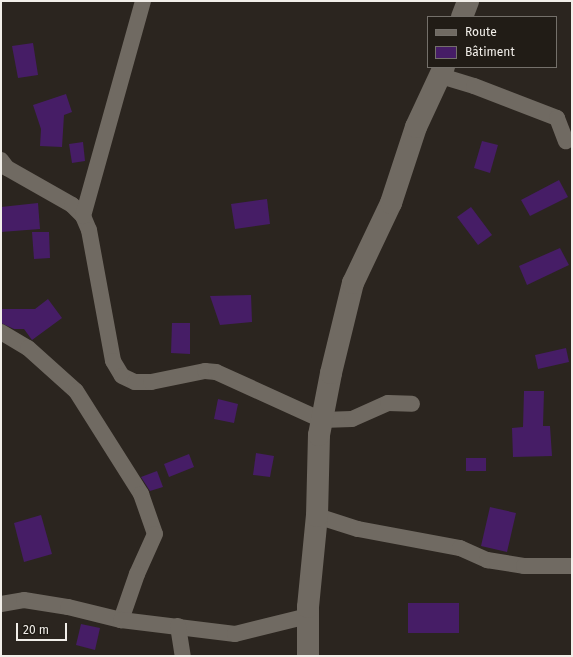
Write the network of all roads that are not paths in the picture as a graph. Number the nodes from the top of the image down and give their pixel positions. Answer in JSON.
{"nodes":[{"id":1,"x":143,"y":1,"type":"edge"},
{"id":2,"x":468,"y":1,"type":"edge"},
{"id":3,"x":462,"y":16,"type":"edge"},
{"id":4,"x":443,"y":72,"type":"edge"},
{"id":5,"x":566,"y":141,"type":"dead end"},
{"id":6,"x":1,"y":160,"type":"edge"},
{"id":7,"x":83,"y":216,"type":"junction"},
{"id":8,"x":1,"y":332,"type":"edge"},
{"id":9,"x":412,"y":404,"type":"dead end"},
{"id":10,"x":322,"y":420,"type":"junction"},
{"id":11,"x":317,"y":516,"type":"junction"},
{"id":12,"x":572,"y":566,"type":"edge"},
{"id":13,"x":1,"y":604,"type":"edge"},
{"id":14,"x":308,"y":616,"type":"junction"},
{"id":15,"x":122,"y":620,"type":"junction"},
{"id":16,"x":178,"y":626,"type":"junction"},
{"id":17,"x":183,"y":656,"type":"edge"},
{"id":18,"x":308,"y":656,"type":"edge"}],
"edges":[{"from":1,"to":7,"type":"street"},
{"from":2,"to":3,"type":"main road"},
{"from":4,"to":5,"type":"street"},
{"from":4,"to":10,"type":"main road"},
{"from":6,"to":7,"type":"street"},
{"from":7,"to":10,"type":"street"},
{"from":8,"to":15,"type":"street"},
{"from":9,"to":10,"type":"street"},
{"from":10,"to":11,"type":"main road"},
{"from":11,"to":12,"type":"street"},
{"from":11,"to":14,"type":"main road"},
{"from":13,"to":15,"type":"street"},
{"from":14,"to":16,"type":"street"},
{"from":14,"to":18,"type":"main road"},
{"from":15,"to":16,"type":"street"},
{"from":16,"to":17,"type":"street"}]}
